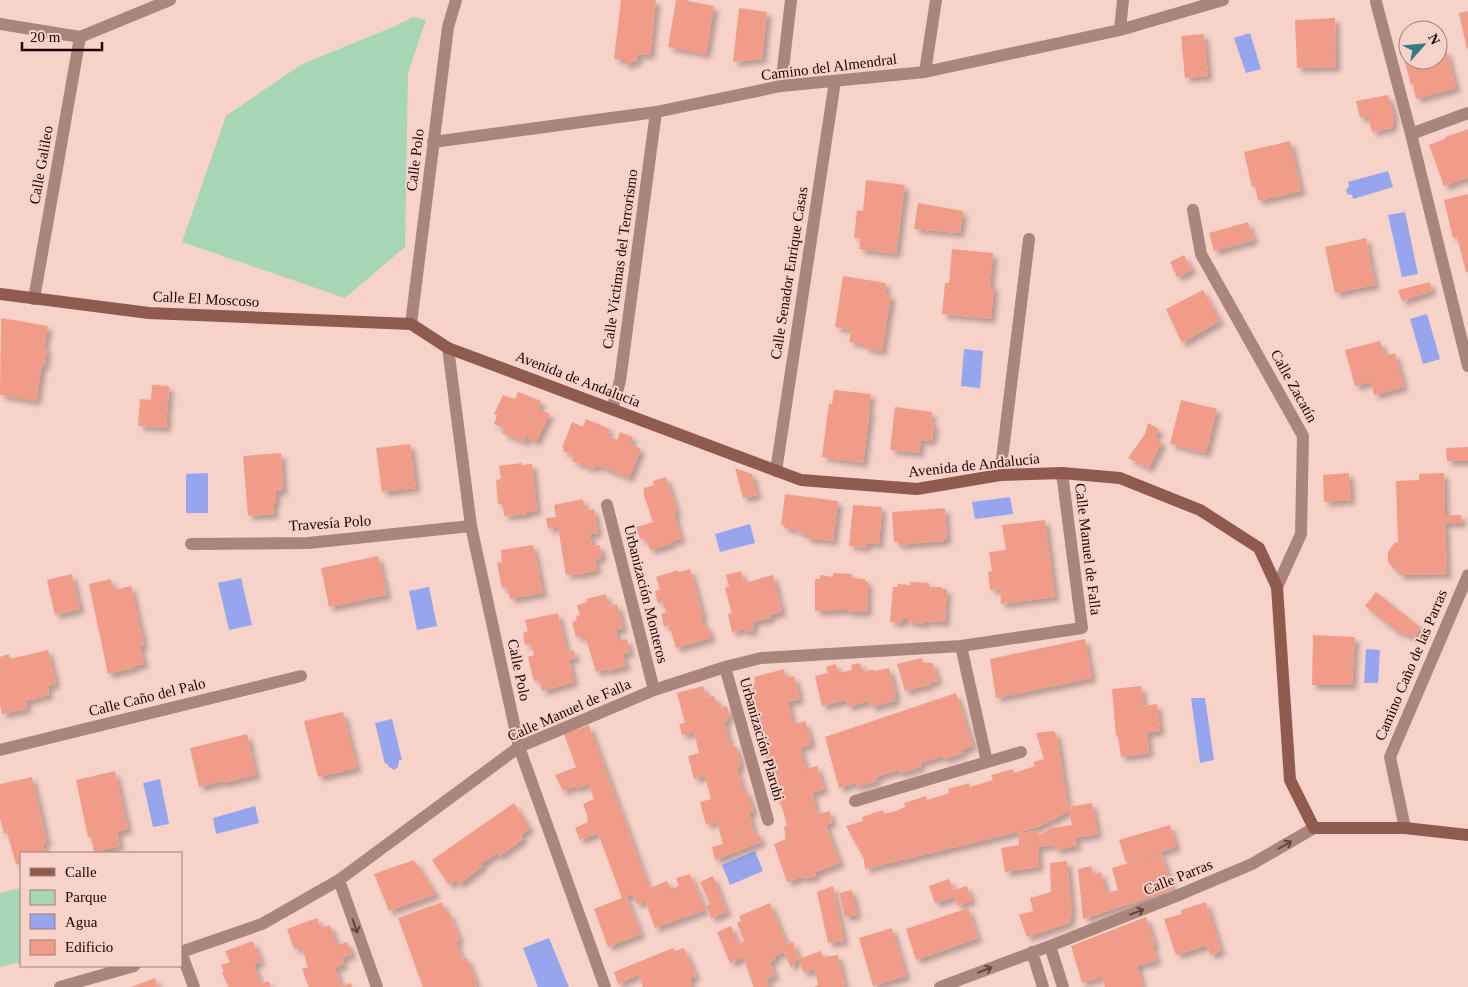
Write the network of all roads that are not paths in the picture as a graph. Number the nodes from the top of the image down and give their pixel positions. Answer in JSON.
{"nodes":[{"id":1,"x":170,"y":0,"type":"edge"},
{"id":2,"x":456,"y":0,"type":"edge"},
{"id":3,"x":791,"y":0,"type":"edge"},
{"id":4,"x":936,"y":0,"type":"edge"},
{"id":5,"x":1123,"y":0,"type":"edge"},
{"id":6,"x":1223,"y":0,"type":"edge"},
{"id":7,"x":1376,"y":2,"type":"dead end"},
{"id":8,"x":0,"y":24,"type":"edge"},
{"id":9,"x":1120,"y":30,"type":"junction"},
{"id":10,"x":80,"y":36,"type":"junction"},
{"id":11,"x":925,"y":72,"type":"junction"},
{"id":12,"x":835,"y":81,"type":"junction"},
{"id":13,"x":781,"y":86,"type":"junction"},
{"id":14,"x":656,"y":112,"type":"junction"},
{"id":15,"x":1468,"y":113,"type":"edge"},
{"id":16,"x":1411,"y":134,"type":"junction"},
{"id":17,"x":434,"y":142,"type":"junction"},
{"id":18,"x":1193,"y":210,"type":"dead end"},
{"id":19,"x":1030,"y":239,"type":"dead end"},
{"id":20,"x":0,"y":294,"type":"edge"},
{"id":21,"x":34,"y":299,"type":"junction"},
{"id":22,"x":411,"y":324,"type":"junction"},
{"id":23,"x":448,"y":348,"type":"junction"},
{"id":24,"x":1468,"y":366,"type":"edge"},
{"id":25,"x":612,"y":409,"type":"junction"},
{"id":26,"x":776,"y":471,"type":"junction"},
{"id":27,"x":1062,"y":473,"type":"junction"},
{"id":28,"x":1000,"y":475,"type":"junction"},
{"id":29,"x":607,"y":505,"type":"dead end"},
{"id":30,"x":471,"y":526,"type":"junction"},
{"id":31,"x":191,"y":544,"type":"dead end"},
{"id":32,"x":1468,"y":575,"type":"edge"},
{"id":33,"x":1277,"y":587,"type":"junction"},
{"id":34,"x":961,"y":646,"type":"junction"},
{"id":35,"x":724,"y":667,"type":"junction"},
{"id":36,"x":301,"y":676,"type":"dead end"},
{"id":37,"x":654,"y":690,"type":"junction"},
{"id":38,"x":519,"y":747,"type":"junction"},
{"id":39,"x":0,"y":750,"type":"edge"},
{"id":40,"x":1020,"y":752,"type":"dead end"},
{"id":41,"x":987,"y":762,"type":"junction"},
{"id":42,"x":855,"y":801,"type":"dead end"},
{"id":43,"x":768,"y":820,"type":"dead end"},
{"id":44,"x":1314,"y":828,"type":"junction"},
{"id":45,"x":1405,"y":828,"type":"junction"},
{"id":46,"x":1468,"y":835,"type":"edge"},
{"id":47,"x":339,"y":880,"type":"junction"},
{"id":48,"x":1050,"y":946,"type":"junction"},
{"id":49,"x":182,"y":952,"type":"edge"},
{"id":50,"x":1032,"y":952,"type":"junction"},
{"id":51,"x":182,"y":955,"type":"edge"},
{"id":52,"x":130,"y":967,"type":"edge"},
{"id":53,"x":60,"y":987,"type":"edge"},
{"id":54,"x":194,"y":987,"type":"edge"},
{"id":55,"x":377,"y":987,"type":"edge"},
{"id":56,"x":605,"y":987,"type":"edge"},
{"id":57,"x":940,"y":987,"type":"edge"},
{"id":58,"x":1043,"y":987,"type":"edge"},
{"id":59,"x":1063,"y":987,"type":"edge"}],
"edges":[{"from":1,"to":10,"type":"street"},
{"from":2,"to":17,"type":"street","name":"Calle Polo"},
{"from":3,"to":13,"type":"street"},
{"from":4,"to":11,"type":"street"},
{"from":5,"to":9,"type":"street"},
{"from":6,"to":9,"type":"street","name":"Camino del Almendral"},
{"from":7,"to":16,"type":"street"},
{"from":8,"to":10,"type":"street"},
{"from":9,"to":11,"type":"street","name":"Camino del Almendral"},
{"from":10,"to":21,"type":"street","name":"Calle Galileo"},
{"from":11,"to":12,"type":"street","name":"Camino del Almendral"},
{"from":12,"to":13,"type":"street","name":"Camino del Almendral"},
{"from":12,"to":26,"type":"street","name":"Calle Senador Enrique Casas"},
{"from":13,"to":14,"type":"street","name":"Camino del Almendral"},
{"from":14,"to":17,"type":"street","name":"Camino del Almendral"},
{"from":14,"to":25,"type":"street","name":"Calle Víctimas del Terrorismo"},
{"from":15,"to":16,"type":"street"},
{"from":16,"to":24,"type":"street"},
{"from":17,"to":22,"type":"street","name":"Calle Polo"},
{"from":18,"to":33,"type":"street","name":"Calle Zacatín"},
{"from":19,"to":28,"type":"street"},
{"from":20,"to":21,"type":"street","name":"Calle El Moscoso"},
{"from":21,"to":22,"type":"street","name":"Calle El Moscoso"},
{"from":22,"to":23,"type":"street","name":"Avenida de Andalucía"},
{"from":23,"to":25,"type":"street","name":"Avenida de Andalucía"},
{"from":23,"to":30,"type":"street","name":"Calle Polo"},
{"from":25,"to":26,"type":"street","name":"Avenida de Andalucía"},
{"from":26,"to":28,"type":"street","name":"Avenida de Andalucía"},
{"from":27,"to":28,"type":"street","name":"Avenida de Andalucía"},
{"from":27,"to":33,"type":"street","name":"Avenida de Andalucía"},
{"from":27,"to":34,"type":"street","name":"Calle Manuel de Falla"},
{"from":29,"to":37,"type":"street","name":"Urbanización Monteros"},
{"from":30,"to":31,"type":"street","name":"Travesía Polo"},
{"from":30,"to":38,"type":"street","name":"Calle Polo"},
{"from":32,"to":45,"type":"street","name":"Camino Caño de las Parras"},
{"from":33,"to":44,"type":"street","name":"Avenida de Andalucía"},
{"from":34,"to":35,"type":"street","name":"Calle Manuel de Falla"},
{"from":34,"to":41,"type":"street"},
{"from":35,"to":37,"type":"street","name":"Calle Manuel de Falla"},
{"from":35,"to":43,"type":"street","name":"Urbanización Plarubi"},
{"from":36,"to":39,"type":"street","name":"Calle Caño del Palo"},
{"from":37,"to":38,"type":"street","name":"Calle Manuel de Falla"},
{"from":38,"to":47,"type":"street","name":"Calle Manuel de Falla"},
{"from":38,"to":56,"type":"street","name":"Calle Polo"},
{"from":40,"to":41,"type":"street"},
{"from":41,"to":42,"type":"street"},
{"from":44,"to":45,"type":"street"},
{"from":48,"to":44,"type":"street","name":"Calle Parras","one_way":true},
{"from":45,"to":46,"type":"street"},
{"from":47,"to":49,"type":"street","name":"Calle Manuel de Falla"},
{"from":47,"to":55,"type":"street","one_way":true},
{"from":48,"to":50,"type":"street","name":"Calle Parras"},
{"from":48,"to":59,"type":"street"},
{"from":57,"to":50,"type":"street","name":"Calle Parras","one_way":true},
{"from":50,"to":58,"type":"street"},
{"from":51,"to":54,"type":"street"},
{"from":52,"to":53,"type":"street"}]}
